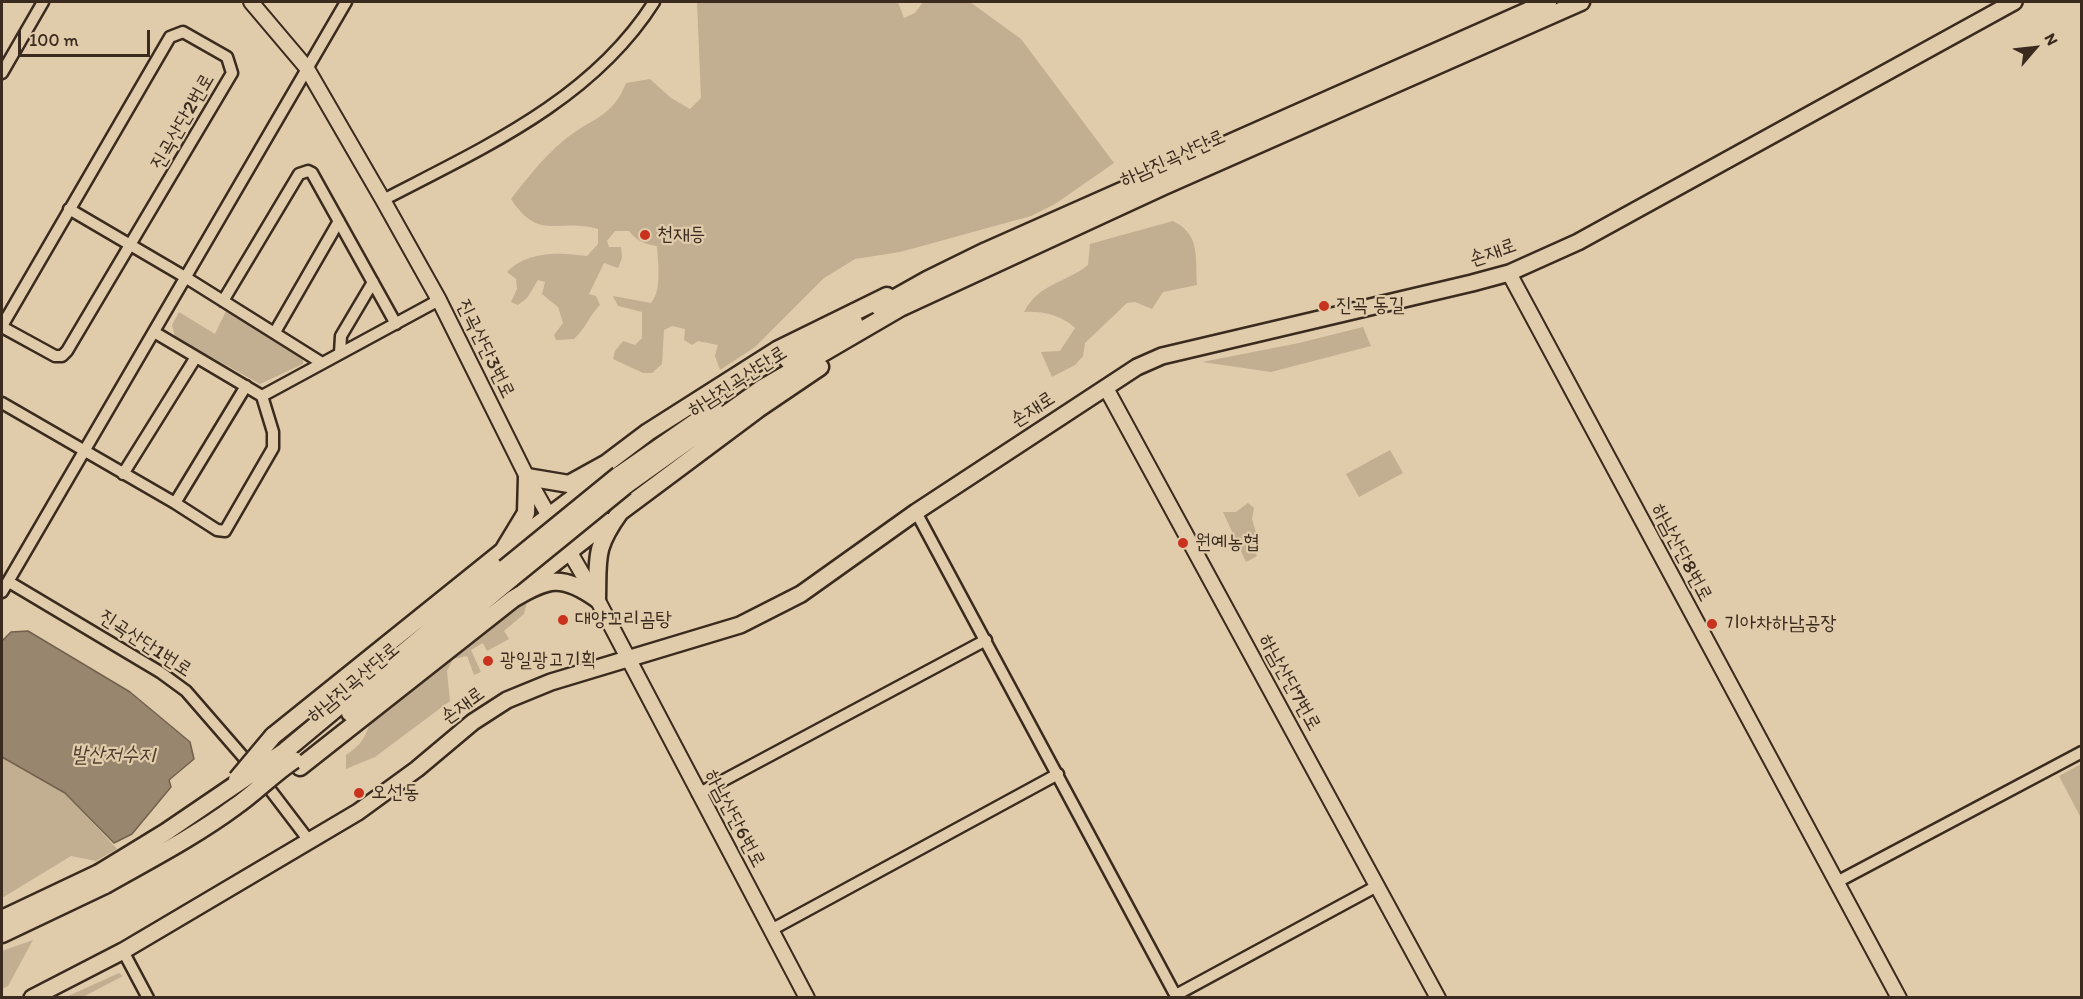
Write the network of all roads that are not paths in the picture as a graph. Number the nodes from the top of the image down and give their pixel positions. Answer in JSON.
{"nodes":[{"id":1,"x":43,"y":2,"type":"edge"},
{"id":2,"x":251,"y":2,"type":"edge"},
{"id":3,"x":346,"y":2,"type":"edge"},
{"id":4,"x":654,"y":2,"type":"edge"},
{"id":5,"x":1548,"y":2,"type":"edge"},
{"id":6,"x":1581,"y":2,"type":"edge"},
{"id":7,"x":2014,"y":2,"type":"edge"},
{"id":8,"x":306,"y":67,"type":"junction"},
{"id":9,"x":2,"y":73,"type":"edge"},
{"id":10,"x":1395,"y":76,"type":"junction"},
{"id":11,"x":383,"y":200,"type":"junction"},
{"id":12,"x":69,"y":209,"type":"junction"},
{"id":13,"x":339,"y":221,"type":"junction"},
{"id":14,"x":131,"y":246,"type":"junction"},
{"id":15,"x":1509,"y":273,"type":"junction"},
{"id":16,"x":185,"y":277,"type":"junction"},
{"id":17,"x":373,"y":282,"type":"junction"},
{"id":18,"x":932,"y":286,"type":"junction"},
{"id":19,"x":439,"y":300,"type":"junction"},
{"id":20,"x":223,"y":301,"type":"junction"},
{"id":21,"x":396,"y":324,"type":"junction"},
{"id":22,"x":2,"y":326,"type":"edge"},
{"id":23,"x":154,"y":332,"type":"junction"},
{"id":24,"x":275,"y":332,"type":"junction"},
{"id":25,"x":340,"y":353,"type":"junction"},
{"id":26,"x":196,"y":357,"type":"junction"},
{"id":27,"x":322,"y":363,"type":"junction"},
{"id":28,"x":246,"y":386,"type":"junction"},
{"id":29,"x":1106,"y":388,"type":"junction"},
{"id":30,"x":262,"y":396,"type":"junction"},
{"id":31,"x":2,"y":403,"type":"edge"},
{"id":32,"x":81,"y":451,"type":"junction"},
{"id":33,"x":123,"y":474,"type":"junction"},
{"id":34,"x":617,"y":474,"type":"junction"},
{"id":35,"x":527,"y":477,"type":"junction"},
{"id":36,"x":175,"y":502,"type":"junction"},
{"id":37,"x":620,"y":512,"type":"junction"},
{"id":38,"x":916,"y":512,"type":"junction"},
{"id":39,"x":549,"y":516,"type":"junction"},
{"id":40,"x":569,"y":553,"type":"junction"},
{"id":41,"x":507,"y":565,"type":"junction"},
{"id":42,"x":9,"y":582,"type":"junction"},
{"id":43,"x":2,"y":592,"type":"edge"},
{"id":44,"x":513,"y":599,"type":"junction"},
{"id":45,"x":597,"y":599,"type":"junction"},
{"id":46,"x":986,"y":640,"type":"junction"},
{"id":47,"x":626,"y":658,"type":"junction"},
{"id":48,"x":2082,"y":752,"type":"edge"},
{"id":49,"x":293,"y":759,"type":"junction"},
{"id":50,"x":1058,"y":774,"type":"junction"},
{"id":51,"x":227,"y":790,"type":"junction"},
{"id":52,"x":698,"y":794,"type":"junction"},
{"id":53,"x":310,"y":842,"type":"junction"},
{"id":54,"x":102,"y":879,"type":"junction"},
{"id":55,"x":1837,"y":882,"type":"junction"},
{"id":56,"x":1377,"y":886,"type":"junction"},
{"id":57,"x":2,"y":919,"type":"edge"},
{"id":58,"x":771,"y":930,"type":"junction"},
{"id":59,"x":2,"y":934,"type":"edge"},
{"id":60,"x":123,"y":951,"type":"junction"},
{"id":61,"x":1177,"y":996,"type":"edge"},
{"id":62,"x":32,"y":998,"type":"edge"},
{"id":63,"x":148,"y":998,"type":"edge"},
{"id":64,"x":807,"y":998,"type":"edge"},
{"id":65,"x":1438,"y":998,"type":"edge"},
{"id":66,"x":1899,"y":998,"type":"edge"}],
"edges":[{"from":1,"to":9,"type":"street"},
{"from":2,"to":8,"type":"street","name":"진곡산단3번로"},
{"from":3,"to":8,"type":"street"},
{"from":4,"to":11,"type":"street"},
{"from":5,"to":10,"type":"highway"},
{"from":6,"to":10,"type":"highway","name":"하남진곡산단로"},
{"from":7,"to":15,"type":"main road","name":"손재로"},
{"from":8,"to":11,"type":"street","name":"진곡산단3번로"},
{"from":8,"to":16,"type":"street"},
{"from":10,"to":18,"type":"highway","name":"하남진곡산단로"},
{"from":11,"to":19,"type":"street","name":"진곡산단3번로"},
{"from":12,"to":14,"type":"street"},
{"from":12,"to":14,"type":"street","name":"진곡산단2번로"},
{"from":12,"to":22,"type":"street","name":"진곡산단2번로"},
{"from":13,"to":17,"type":"street"},
{"from":13,"to":20,"type":"street"},
{"from":13,"to":24,"type":"street"},
{"from":14,"to":16,"type":"street"},
{"from":14,"to":22,"type":"street","name":"진곡산단2번로"},
{"from":15,"to":29,"type":"main road","name":"손재로"},
{"from":15,"to":55,"type":"street","name":"하남산단8번로"},
{"from":16,"to":20,"type":"street"},
{"from":16,"to":23,"type":"street"},
{"from":17,"to":21,"type":"street"},
{"from":17,"to":25,"type":"street"},
{"from":18,"to":34,"type":"highway","name":"하남진곡산단로"},
{"from":18,"to":37,"type":"highway"},
{"from":19,"to":21,"type":"street"},
{"from":19,"to":35,"type":"street","name":"진곡산단3번로"},
{"from":20,"to":24,"type":"street"},
{"from":21,"to":25,"type":"street"},
{"from":23,"to":26,"type":"street"},
{"from":23,"to":32,"type":"street"},
{"from":24,"to":27,"type":"street"},
{"from":25,"to":27,"type":"street"},
{"from":26,"to":28,"type":"street"},
{"from":26,"to":33,"type":"street"},
{"from":27,"to":30,"type":"street"},
{"from":28,"to":30,"type":"street"},
{"from":28,"to":36,"type":"street"},
{"from":29,"to":38,"type":"main road","name":"손재로"},
{"from":29,"to":56,"type":"street","name":"하남산단7번로"},
{"from":30,"to":36,"type":"street"},
{"from":31,"to":32,"type":"street"},
{"from":32,"to":33,"type":"street"},
{"from":32,"to":42,"type":"street"},
{"from":33,"to":36,"type":"street"},
{"from":34,"to":35,"type":"highway"},
{"from":34,"to":39,"type":"highway"},
{"from":34,"to":41,"type":"highway","name":"하남진곡산단로","bridge":true},
{"from":35,"to":39,"type":"street","name":"진곡산단3번로"},
{"from":35,"to":41,"type":"highway"},
{"from":37,"to":40,"type":"highway"},
{"from":37,"to":45,"type":"highway"},
{"from":38,"to":46,"type":"street"},
{"from":38,"to":47,"type":"main road","name":"손재로"},
{"from":39,"to":40,"type":"street","name":"진곡산단3번로"},
{"from":39,"to":41,"type":"highway"},
{"from":40,"to":44,"type":"highway"},
{"from":40,"to":45,"type":"street","name":"진곡산단3번로"},
{"from":41,"to":49,"type":"highway","name":"하남진곡산단로"},
{"from":41,"to":51,"type":"highway","bridge":true},
{"from":42,"to":43,"type":"street"},
{"from":42,"to":53,"type":"street","name":"진곡산단1번로"},
{"from":44,"to":45,"type":"highway"},
{"from":44,"to":49,"type":"highway"},
{"from":45,"to":47,"type":"street","name":"하남산단6번로"},
{"from":46,"to":50,"type":"street"},
{"from":46,"to":52,"type":"street"},
{"from":47,"to":52,"type":"street","name":"하남산단6번로"},
{"from":47,"to":53,"type":"main road","name":"손재로"},
{"from":48,"to":55,"type":"street"},
{"from":49,"to":51,"type":"highway","name":"하남진곡산단로","bridge":true},
{"from":49,"to":54,"type":"highway","name":"하남진곡산단로","bridge":true},
{"from":50,"to":58,"type":"street"},
{"from":50,"to":61,"type":"street"},
{"from":51,"to":54,"type":"highway","name":"하남진곡산단로","bridge":true},
{"from":52,"to":58,"type":"street","name":"하남산단6번로"},
{"from":53,"to":60,"type":"main road","name":"손재로"},
{"from":54,"to":57,"type":"highway","name":"하남진곡산단로"},
{"from":54,"to":59,"type":"highway","name":"하남진곡산단로"},
{"from":55,"to":66,"type":"street","name":"하남산단8번로"},
{"from":56,"to":61,"type":"street"},
{"from":56,"to":65,"type":"street","name":"하남산단7번로"},
{"from":58,"to":64,"type":"street","name":"하남산단6번로"},
{"from":60,"to":62,"type":"main road","name":"손재로"},
{"from":60,"to":63,"type":"street"}]}
